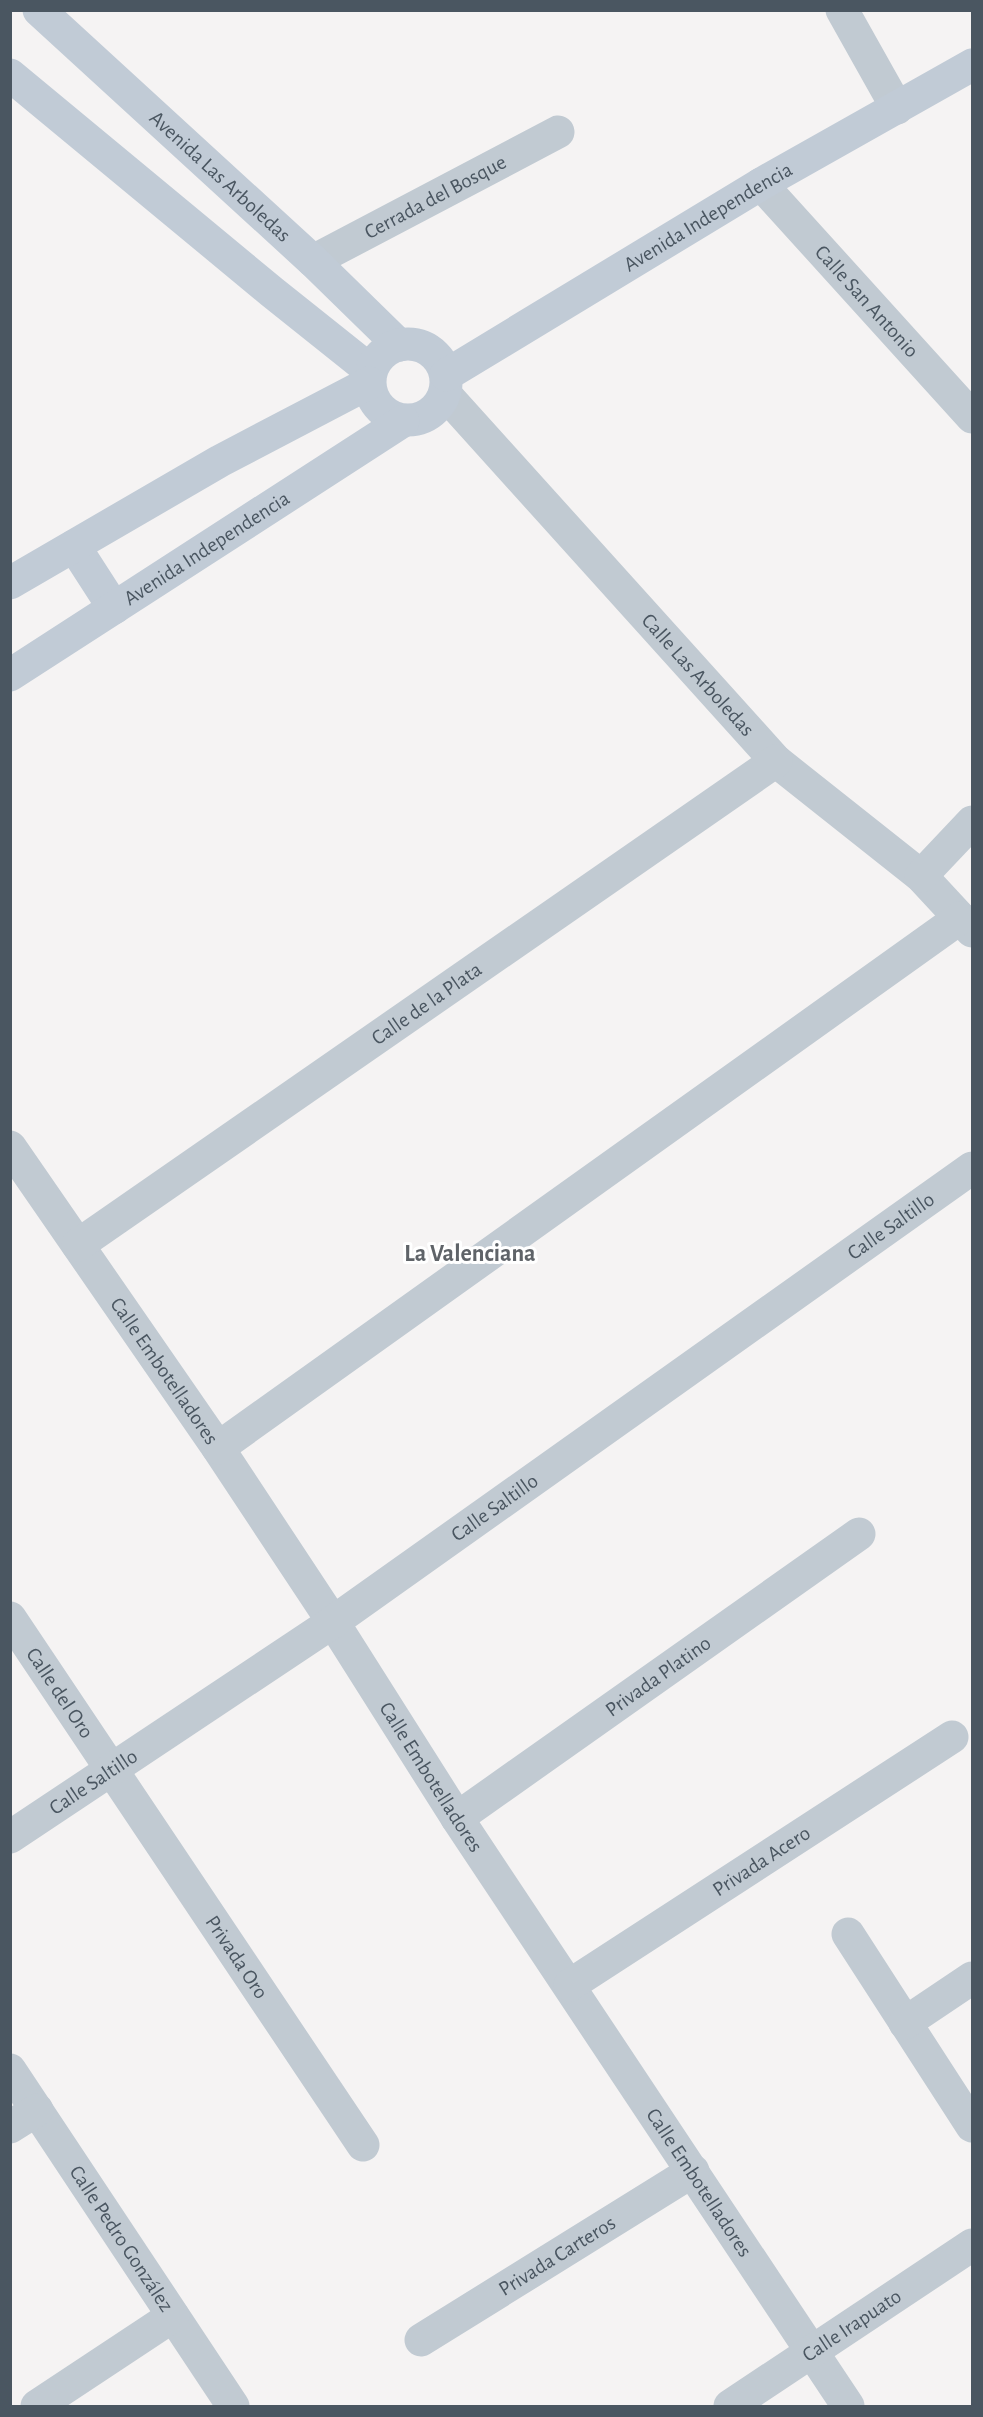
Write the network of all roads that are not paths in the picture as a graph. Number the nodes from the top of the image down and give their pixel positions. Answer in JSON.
{"nodes":[{"id":1,"x":39,"y":10,"type":"edge"},
{"id":2,"x":842,"y":10,"type":"edge"},
{"id":3,"x":972,"y":65,"type":"edge"},
{"id":4,"x":10,"y":75,"type":"edge"},
{"id":5,"x":897,"y":108,"type":"junction"},
{"id":6,"x":558,"y":132,"type":"dead end"},
{"id":7,"x":761,"y":184,"type":"junction"},
{"id":8,"x":313,"y":261,"type":"junction"},
{"id":9,"x":399,"y":345,"type":"junction"},
{"id":10,"x":370,"y":377,"type":"junction"},
{"id":11,"x":445,"y":385,"type":"junction"},
{"id":12,"x":972,"y":417,"type":"edge"},
{"id":13,"x":403,"y":421,"type":"junction"},
{"id":14,"x":74,"y":546,"type":"junction"},
{"id":15,"x":10,"y":584,"type":"edge"},
{"id":16,"x":114,"y":608,"type":"junction"},
{"id":17,"x":10,"y":675,"type":"edge"},
{"id":18,"x":776,"y":761,"type":"junction"},
{"id":19,"x":972,"y":822,"type":"edge"},
{"id":20,"x":921,"y":876,"type":"junction"},
{"id":21,"x":966,"y":924,"type":"edge"},
{"id":22,"x":10,"y":1147,"type":"edge"},
{"id":23,"x":972,"y":1168,"type":"edge"},
{"id":24,"x":78,"y":1245,"type":"junction"},
{"id":25,"x":218,"y":1448,"type":"junction"},
{"id":26,"x":860,"y":1534,"type":"dead end"},
{"id":27,"x":10,"y":1618,"type":"edge"},
{"id":28,"x":333,"y":1622,"type":"junction"},
{"id":29,"x":952,"y":1737,"type":"dead end"},
{"id":30,"x":112,"y":1768,"type":"junction"},
{"id":31,"x":457,"y":1818,"type":"junction"},
{"id":32,"x":10,"y":1837,"type":"edge"},
{"id":33,"x":848,"y":1934,"type":"dead end"},
{"id":34,"x":972,"y":1978,"type":"edge"},
{"id":35,"x":570,"y":1985,"type":"junction"},
{"id":36,"x":905,"y":2022,"type":"junction"},
{"id":37,"x":10,"y":2070,"type":"edge"},
{"id":38,"x":24,"y":2119,"type":"edge"},
{"id":39,"x":972,"y":2126,"type":"edge"},
{"id":40,"x":363,"y":2145,"type":"dead end"},
{"id":41,"x":693,"y":2171,"type":"junction"},
{"id":42,"x":972,"y":2245,"type":"edge"},
{"id":43,"x":173,"y":2316,"type":"junction"},
{"id":44,"x":421,"y":2340,"type":"dead end"},
{"id":45,"x":810,"y":2351,"type":"junction"},
{"id":46,"x":37,"y":2406,"type":"edge"},
{"id":47,"x":233,"y":2406,"type":"edge"},
{"id":48,"x":730,"y":2406,"type":"edge"},
{"id":49,"x":849,"y":2406,"type":"edge"}],
"edges":[{"from":1,"to":8,"type":"street","name":"Avenida Las Arboledas"},
{"from":2,"to":5,"type":"street"},
{"from":3,"to":5,"type":"street","name":"Avenida Independencia"},
{"from":4,"to":10,"type":"street"},
{"from":5,"to":7,"type":"street","name":"Avenida Independencia"},
{"from":6,"to":8,"type":"street","name":"Cerrada del Bosque"},
{"from":7,"to":11,"type":"street","name":"Avenida Independencia"},
{"from":7,"to":12,"type":"street","name":"Calle San Antonio"},
{"from":8,"to":9,"type":"street","name":"Avenida Las Arboledas"},
{"from":9,"to":10,"type":"street"},
{"from":9,"to":11,"type":"street"},
{"from":10,"to":13,"type":"street"},
{"from":10,"to":14,"type":"street"},
{"from":11,"to":13,"type":"street"},
{"from":11,"to":18,"type":"street","name":"Calle Las Arboledas"},
{"from":13,"to":16,"type":"street","name":"Avenida Independencia"},
{"from":14,"to":15,"type":"street"},
{"from":14,"to":16,"type":"street"},
{"from":16,"to":17,"type":"street","name":"Avenida Independencia"},
{"from":18,"to":20,"type":"street","name":"Calle Las Arboledas"},
{"from":18,"to":24,"type":"street","name":"Calle de la Plata"},
{"from":19,"to":20,"type":"street"},
{"from":20,"to":21,"type":"street","name":"Calle Las Arboledas"},
{"from":21,"to":25,"type":"street"},
{"from":22,"to":24,"type":"street","name":"Calle Embotelladores"},
{"from":23,"to":28,"type":"street","name":"Calle Saltillo"},
{"from":24,"to":25,"type":"street","name":"Calle Embotelladores"},
{"from":25,"to":28,"type":"street","name":"Calle Embotelladores"},
{"from":26,"to":31,"type":"street","name":"Privada Platino"},
{"from":27,"to":30,"type":"street","name":"Calle del Oro"},
{"from":28,"to":30,"type":"street","name":"Calle Saltillo"},
{"from":28,"to":31,"type":"street","name":"Calle Embotelladores"},
{"from":29,"to":35,"type":"street","name":"Privada Acero"},
{"from":30,"to":32,"type":"street","name":"Calle Saltillo"},
{"from":30,"to":40,"type":"street","name":"Privada Oro"},
{"from":31,"to":35,"type":"street","name":"Calle Embotelladores"},
{"from":33,"to":36,"type":"street"},
{"from":34,"to":36,"type":"street"},
{"from":35,"to":41,"type":"street","name":"Calle Embotelladores"},
{"from":36,"to":39,"type":"street"},
{"from":37,"to":38,"type":"street","name":"Calle Pedro González"},
{"from":38,"to":43,"type":"street","name":"Calle Pedro González"},
{"from":41,"to":44,"type":"street","name":"Privada Carteros"},
{"from":41,"to":45,"type":"street","name":"Calle Embotelladores"},
{"from":42,"to":45,"type":"street","name":"Calle Irapuato"},
{"from":43,"to":46,"type":"street"},
{"from":43,"to":47,"type":"street","name":"Calle Pedro González"},
{"from":45,"to":48,"type":"street","name":"Calle Irapuato"},
{"from":45,"to":49,"type":"street","name":"Calle Embotelladores"}]}
